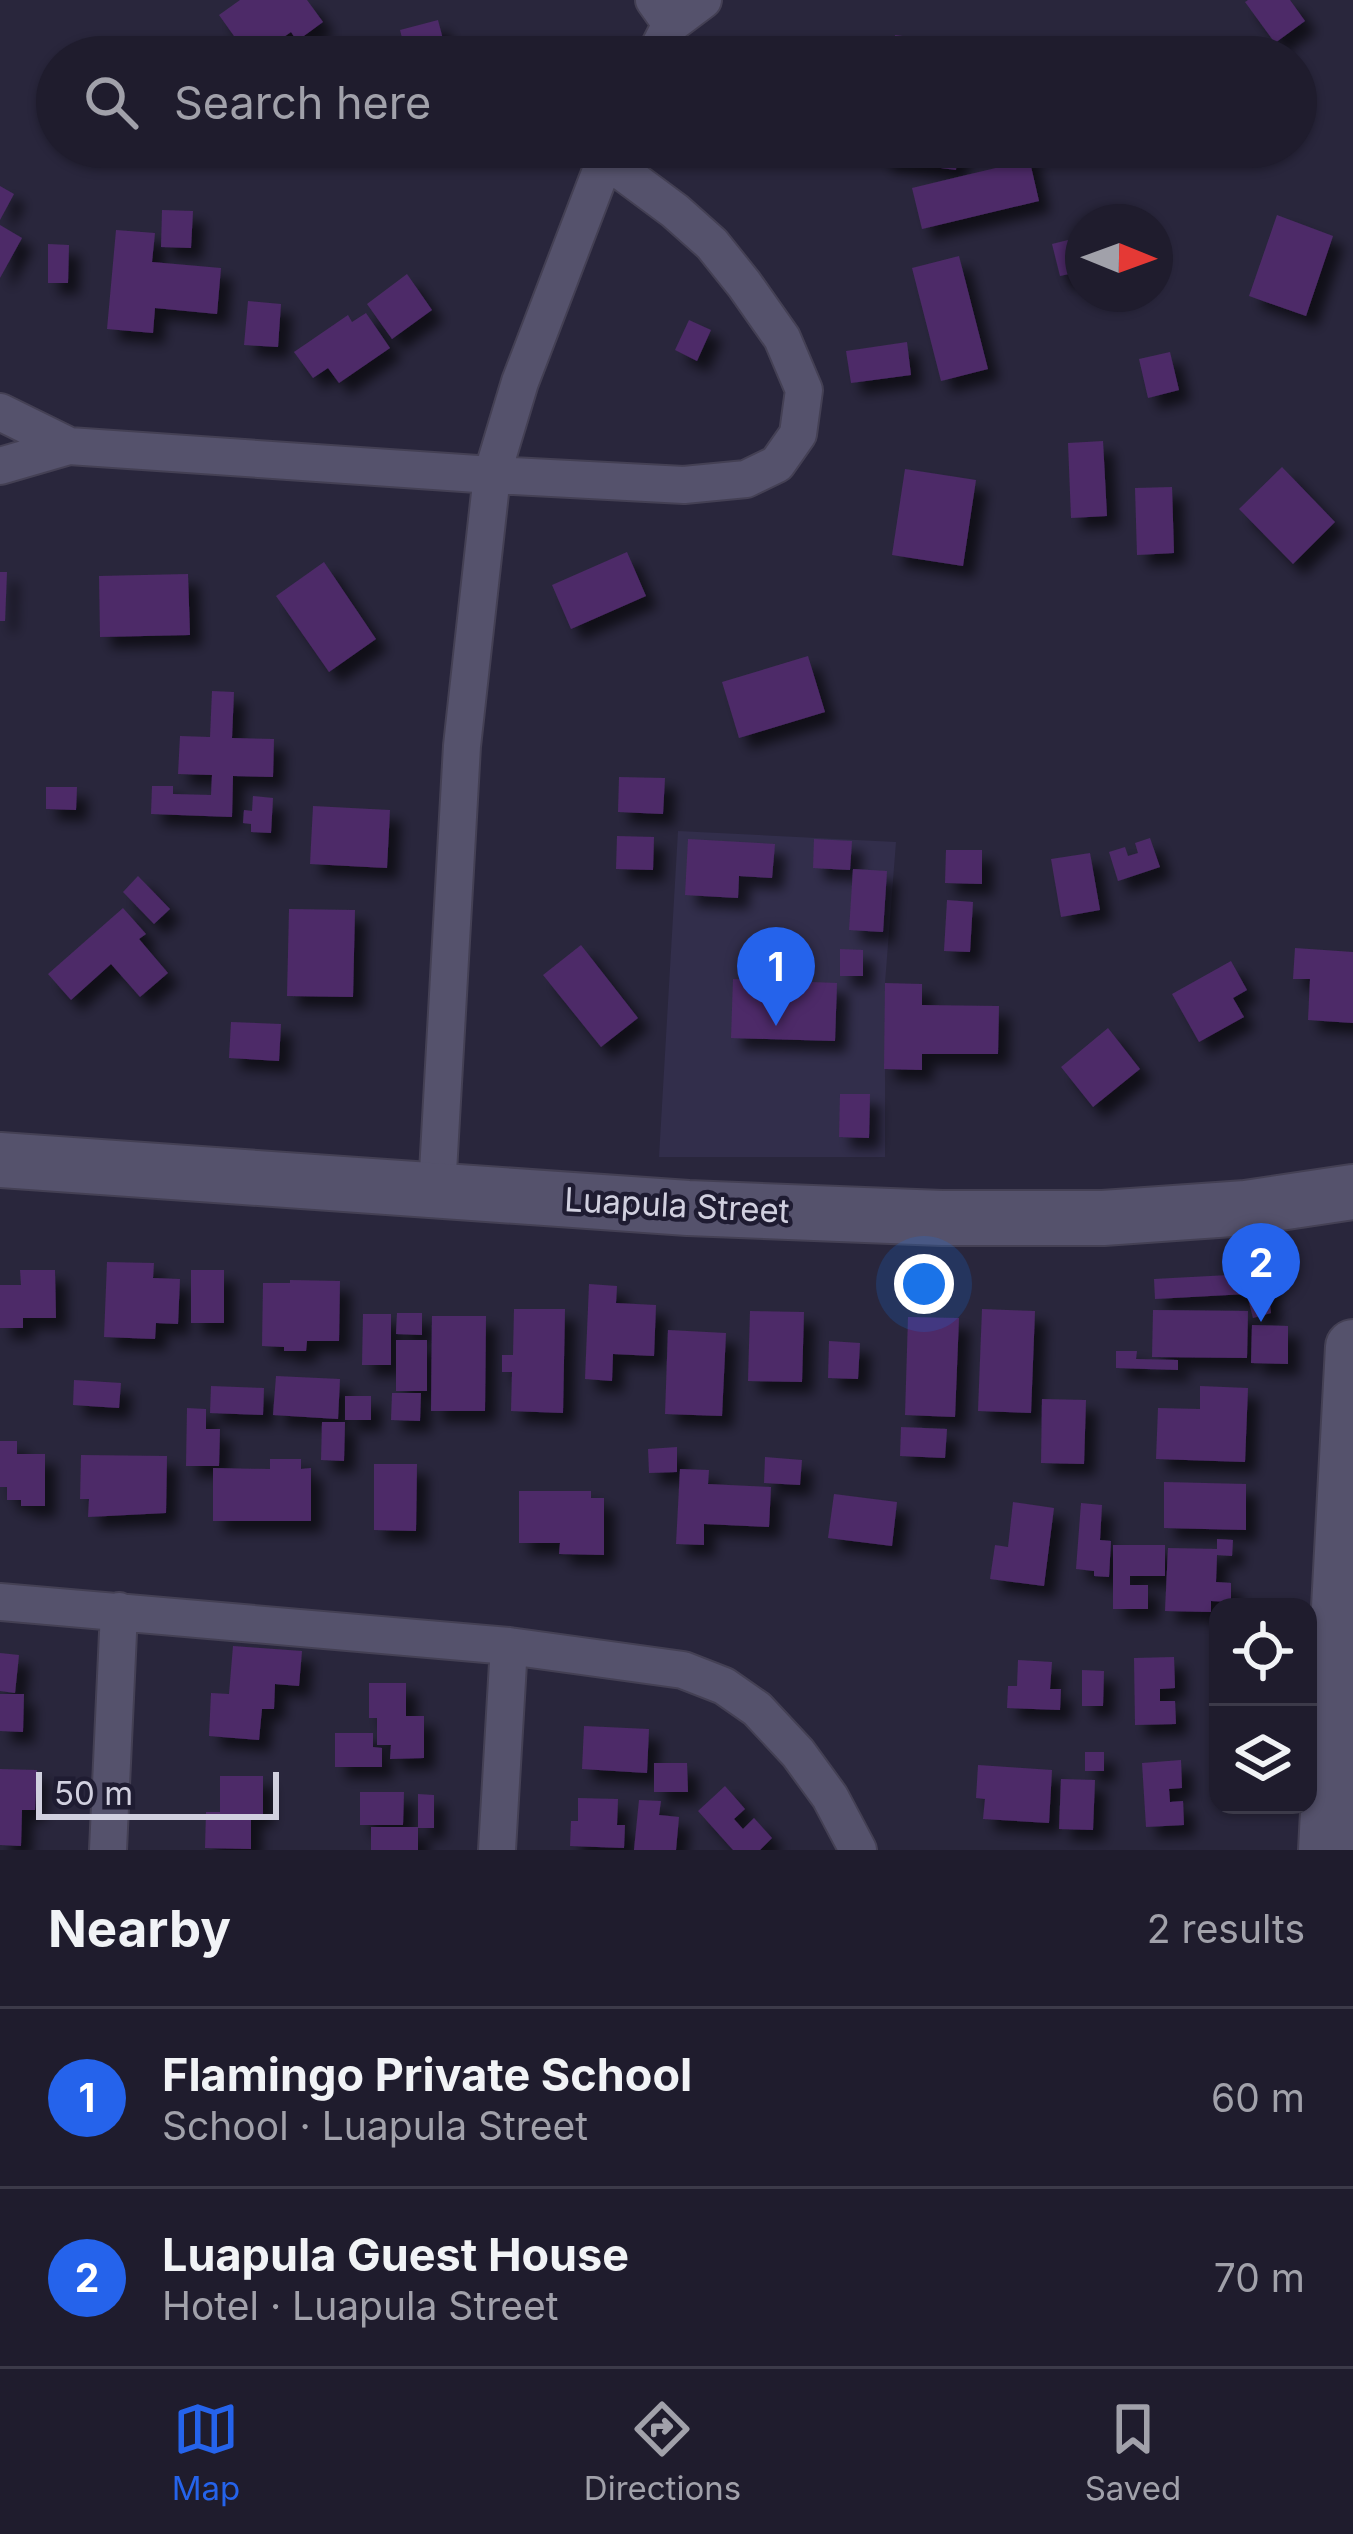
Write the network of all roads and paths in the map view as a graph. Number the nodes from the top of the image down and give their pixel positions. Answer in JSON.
{"nodes":[{"id":1,"x":703,"y":0,"type":"edge"},
{"id":2,"x":663,"y":12,"type":"edge"},
{"id":3,"x":602,"y":168,"type":"edge"},
{"id":4,"x":625,"y":168,"type":"edge"},
{"id":5,"x":0,"y":412,"type":"edge"},
{"id":6,"x":69,"y":446,"type":"junction"},
{"id":7,"x":0,"y":466,"type":"edge"},
{"id":8,"x":492,"y":475,"type":"junction"},
{"id":9,"x":0,"y":1160,"type":"edge"},
{"id":10,"x":437,"y":1190,"type":"junction"},
{"id":11,"x":1353,"y":1192,"type":"edge"},
{"id":12,"x":1353,"y":1347,"type":"edge"},
{"id":13,"x":0,"y":1602,"type":"edge"},
{"id":14,"x":119,"y":1611,"type":"junction"},
{"id":15,"x":509,"y":1646,"type":"junction"},
{"id":16,"x":1335,"y":1842,"type":"edge"},
{"id":17,"x":108,"y":1850,"type":"edge"},
{"id":18,"x":497,"y":1850,"type":"edge"},
{"id":19,"x":858,"y":1850,"type":"edge"}],
"edges":[{"from":1,"to":2,"type":"street"},
{"from":3,"to":8,"type":"street"},
{"from":4,"to":8,"type":"street"},
{"from":5,"to":6,"type":"street"},
{"from":6,"to":7,"type":"street"},
{"from":6,"to":8,"type":"street"},
{"from":8,"to":10,"type":"street"},
{"from":9,"to":10,"type":"street","name":"Luapula Street"},
{"from":10,"to":11,"type":"street","name":"Luapula Street"},
{"from":12,"to":16,"type":"street"},
{"from":13,"to":14,"type":"street"},
{"from":14,"to":15,"type":"street"},
{"from":14,"to":17,"type":"street"},
{"from":15,"to":18,"type":"street"},
{"from":15,"to":19,"type":"street"}]}
